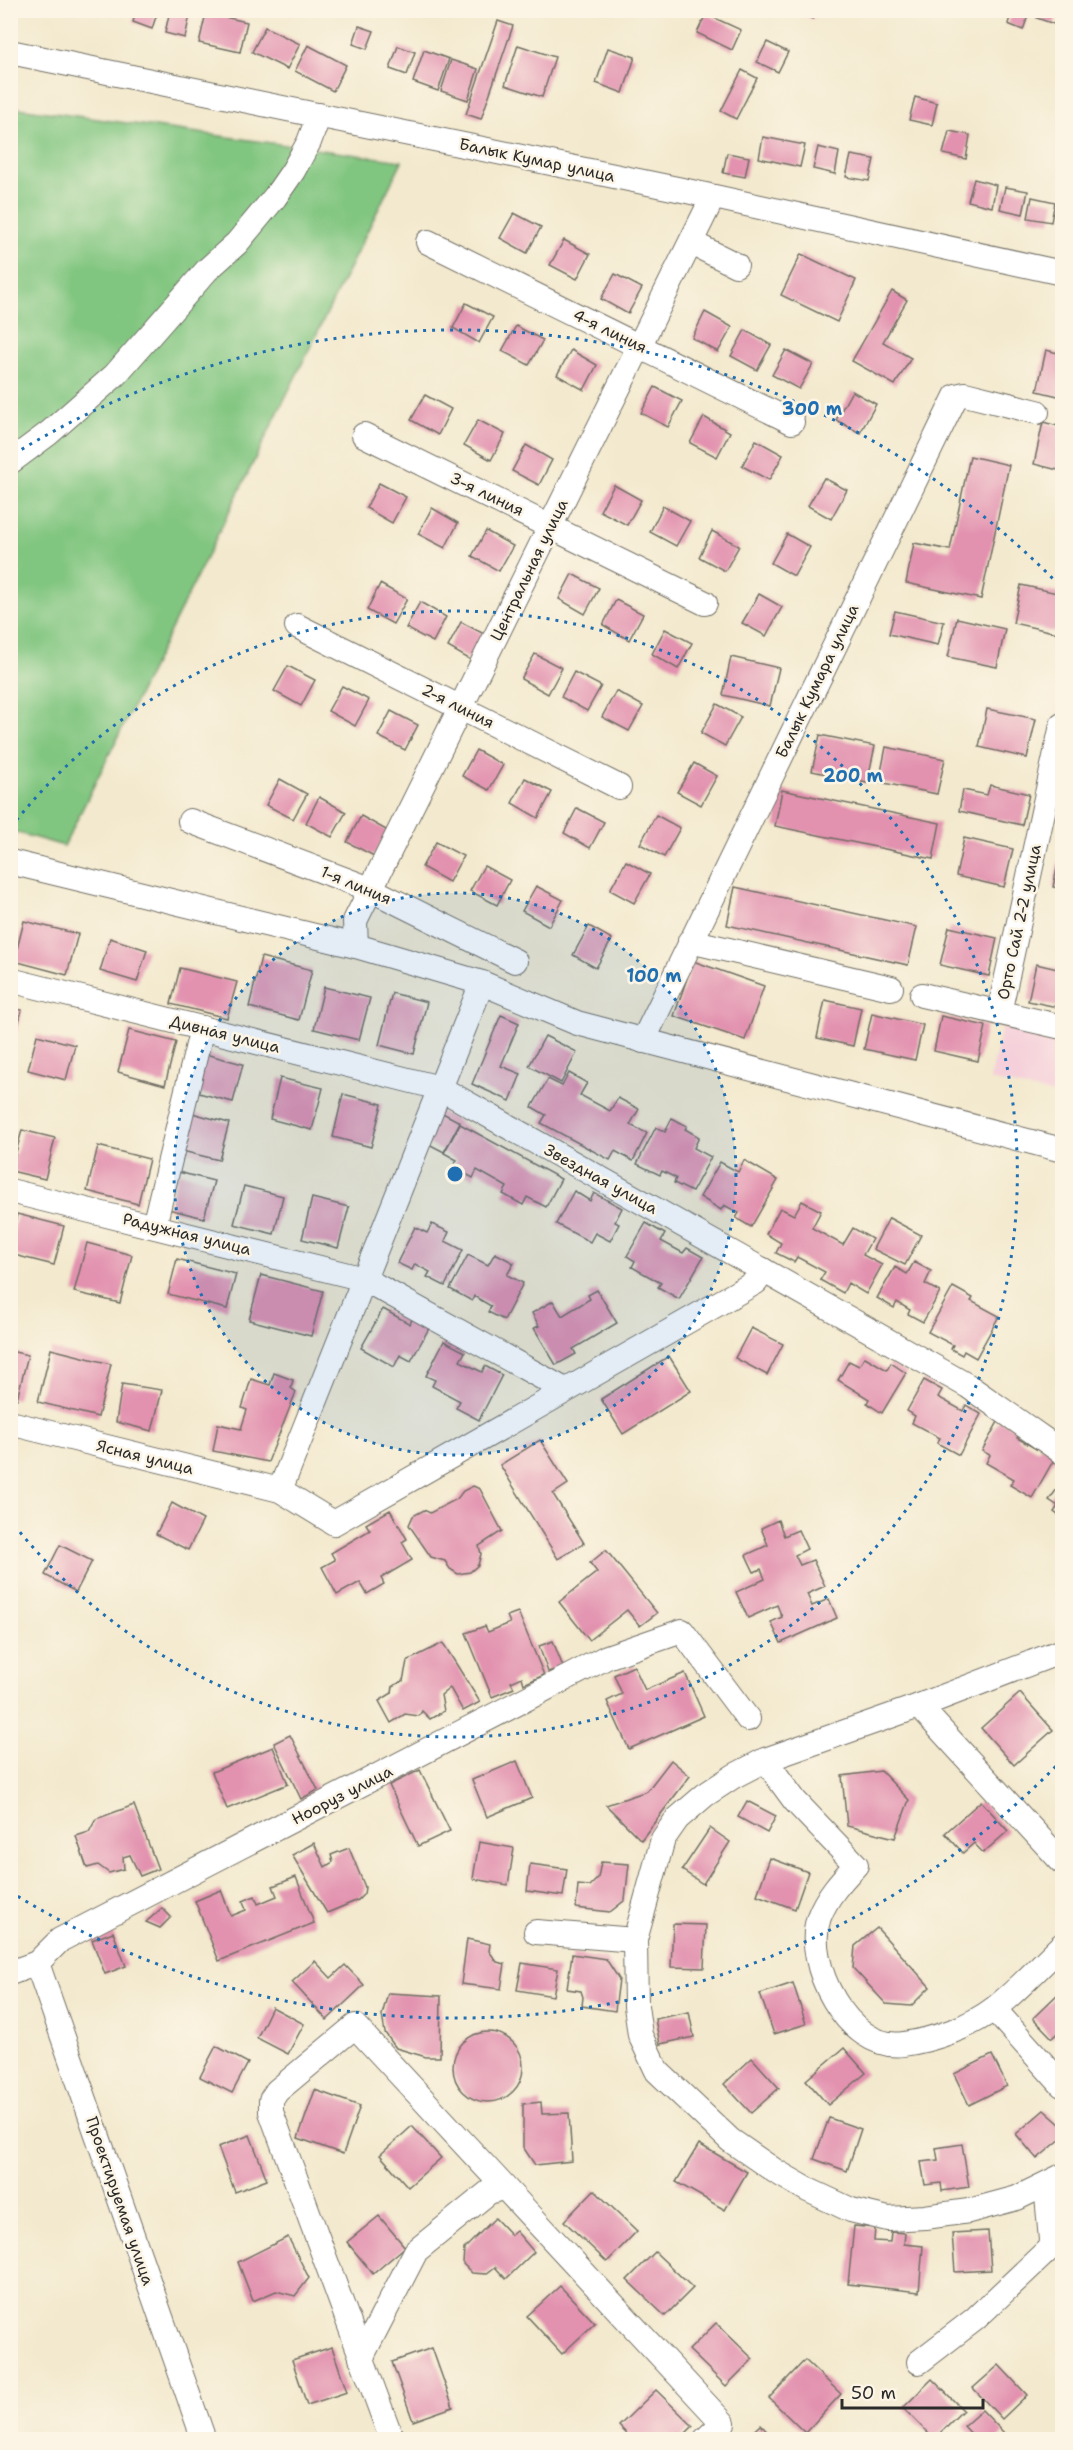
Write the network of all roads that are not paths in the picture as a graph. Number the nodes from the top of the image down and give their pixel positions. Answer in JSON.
{"nodes":[{"id":1,"x":10,"y":52,"type":"edge"},
{"id":2,"x":319,"y":116,"type":"junction"},
{"id":3,"x":713,"y":197,"type":"junction"},
{"id":4,"x":428,"y":242,"type":"dead end"},
{"id":5,"x":692,"y":243,"type":"junction"},
{"id":6,"x":736,"y":265,"type":"dead end"},
{"id":7,"x":1062,"y":273,"type":"edge"},
{"id":8,"x":639,"y":346,"type":"junction"},
{"id":9,"x":1037,"y":412,"type":"dead end"},
{"id":10,"x":792,"y":422,"type":"dead end"},
{"id":11,"x":364,"y":435,"type":"dead end"},
{"id":12,"x":10,"y":462,"type":"edge"},
{"id":13,"x":551,"y":525,"type":"junction"},
{"id":14,"x":705,"y":603,"type":"dead end"},
{"id":15,"x":297,"y":626,"type":"dead end"},
{"id":16,"x":461,"y":708,"type":"junction"},
{"id":17,"x":1062,"y":725,"type":"edge"},
{"id":18,"x":619,"y":787,"type":"dead end"},
{"id":19,"x":190,"y":821,"type":"dead end"},
{"id":20,"x":10,"y":861,"type":"edge"},
{"id":21,"x":370,"y":889,"type":"junction"},
{"id":22,"x":690,"y":941,"type":"junction"},
{"id":23,"x":356,"y":946,"type":"junction"},
{"id":24,"x":515,"y":961,"type":"dead end"},
{"id":25,"x":10,"y":980,"type":"edge"},
{"id":26,"x":482,"y":983,"type":"junction"},
{"id":27,"x":891,"y":988,"type":"dead end"},
{"id":28,"x":922,"y":995,"type":"dead end"},
{"id":29,"x":999,"y":1013,"type":"junction"},
{"id":30,"x":1062,"y":1027,"type":"edge"},
{"id":31,"x":202,"y":1028,"type":"junction"},
{"id":32,"x":643,"y":1041,"type":"junction"},
{"id":33,"x":440,"y":1088,"type":"junction"},
{"id":34,"x":1062,"y":1150,"type":"edge"},
{"id":35,"x":10,"y":1191,"type":"edge"},
{"id":36,"x":154,"y":1226,"type":"junction"},
{"id":37,"x":763,"y":1270,"type":"junction"},
{"id":38,"x":364,"y":1279,"type":"junction"},
{"id":39,"x":565,"y":1390,"type":"junction"},
{"id":40,"x":10,"y":1423,"type":"edge"},
{"id":41,"x":1062,"y":1452,"type":"edge"},
{"id":42,"x":280,"y":1490,"type":"junction"},
{"id":43,"x":1062,"y":1651,"type":"edge"},
{"id":44,"x":919,"y":1706,"type":"junction"},
{"id":45,"x":748,"y":1719,"type":"dead end"},
{"id":46,"x":765,"y":1760,"type":"junction"},
{"id":47,"x":1062,"y":1862,"type":"edge"},
{"id":48,"x":536,"y":1932,"type":"dead end"},
{"id":49,"x":635,"y":1940,"type":"junction"},
{"id":50,"x":1062,"y":1945,"type":"edge"},
{"id":51,"x":36,"y":1963,"type":"junction"},
{"id":52,"x":10,"y":1973,"type":"edge"},
{"id":53,"x":994,"y":2008,"type":"junction"},
{"id":54,"x":1062,"y":2085,"type":"edge"},
{"id":55,"x":1054,"y":2181,"type":"edge"},
{"id":56,"x":502,"y":2188,"type":"junction"},
{"id":57,"x":361,"y":2358,"type":"junction"},
{"id":58,"x":919,"y":2362,"type":"dead end"},
{"id":59,"x":204,"y":2439,"type":"edge"},
{"id":60,"x":392,"y":2439,"type":"edge"},
{"id":61,"x":705,"y":2439,"type":"edge"}],
"edges":[{"from":1,"to":2,"type":"street","name":"Балык Кумар улица"},
{"from":2,"to":3,"type":"street","name":"Балык Кумар улица"},
{"from":2,"to":12,"type":"street"},
{"from":3,"to":5,"type":"street","name":"Центральная улица"},
{"from":3,"to":7,"type":"street","name":"Балык Кумар улица"},
{"from":4,"to":8,"type":"street","name":"4-я линия"},
{"from":5,"to":6,"type":"street"},
{"from":5,"to":8,"type":"street","name":"Центральная улица"},
{"from":8,"to":10,"type":"street","name":"4-я линия"},
{"from":8,"to":13,"type":"street","name":"Центральная улица"},
{"from":9,"to":22,"type":"street","name":"Балык Кумара улица"},
{"from":11,"to":13,"type":"street","name":"3-я линия"},
{"from":13,"to":14,"type":"street","name":"3-я линия"},
{"from":13,"to":16,"type":"street","name":"Центральная улица"},
{"from":15,"to":16,"type":"street","name":"2-я линия"},
{"from":16,"to":18,"type":"street","name":"2-я линия"},
{"from":16,"to":21,"type":"street","name":"Центральная улица"},
{"from":17,"to":29,"type":"street","name":"Орто Сай 2-2 улица"},
{"from":19,"to":21,"type":"street","name":"1-я линия"},
{"from":20,"to":23,"type":"street"},
{"from":21,"to":23,"type":"street","name":"Центральная улица"},
{"from":21,"to":24,"type":"street","name":"1-я линия"},
{"from":22,"to":27,"type":"street"},
{"from":22,"to":32,"type":"street","name":"Балык Кумара улица"},
{"from":23,"to":26,"type":"street"},
{"from":25,"to":31,"type":"street","name":"Дивная улица"},
{"from":26,"to":32,"type":"street"},
{"from":26,"to":33,"type":"street"},
{"from":28,"to":29,"type":"street"},
{"from":29,"to":30,"type":"street"},
{"from":31,"to":33,"type":"street","name":"Дивная улица"},
{"from":31,"to":36,"type":"street"},
{"from":32,"to":34,"type":"street"},
{"from":33,"to":37,"type":"street","name":"Звездная улица"},
{"from":33,"to":38,"type":"street"},
{"from":35,"to":36,"type":"street","name":"Радужная улица"},
{"from":36,"to":38,"type":"street","name":"Радужная улица"},
{"from":37,"to":39,"type":"street"},
{"from":37,"to":41,"type":"street","name":"Звездная улица"},
{"from":38,"to":39,"type":"street"},
{"from":38,"to":42,"type":"street"},
{"from":39,"to":42,"type":"street"},
{"from":40,"to":42,"type":"street","name":"Ясная улица"},
{"from":43,"to":44,"type":"street"},
{"from":44,"to":46,"type":"street"},
{"from":44,"to":47,"type":"street"},
{"from":45,"to":51,"type":"street","name":"Нооруз улица"},
{"from":46,"to":49,"type":"street"},
{"from":46,"to":53,"type":"street"},
{"from":48,"to":49,"type":"street"},
{"from":49,"to":55,"type":"street"},
{"from":50,"to":53,"type":"street"},
{"from":51,"to":52,"type":"street","name":"Нооруз улица"},
{"from":51,"to":59,"type":"street","name":"Проектируемая улица"},
{"from":53,"to":54,"type":"street"},
{"from":55,"to":58,"type":"street"},
{"from":56,"to":57,"type":"street"},
{"from":56,"to":57,"type":"street"},
{"from":56,"to":61,"type":"street"},
{"from":57,"to":60,"type":"street"}]}
